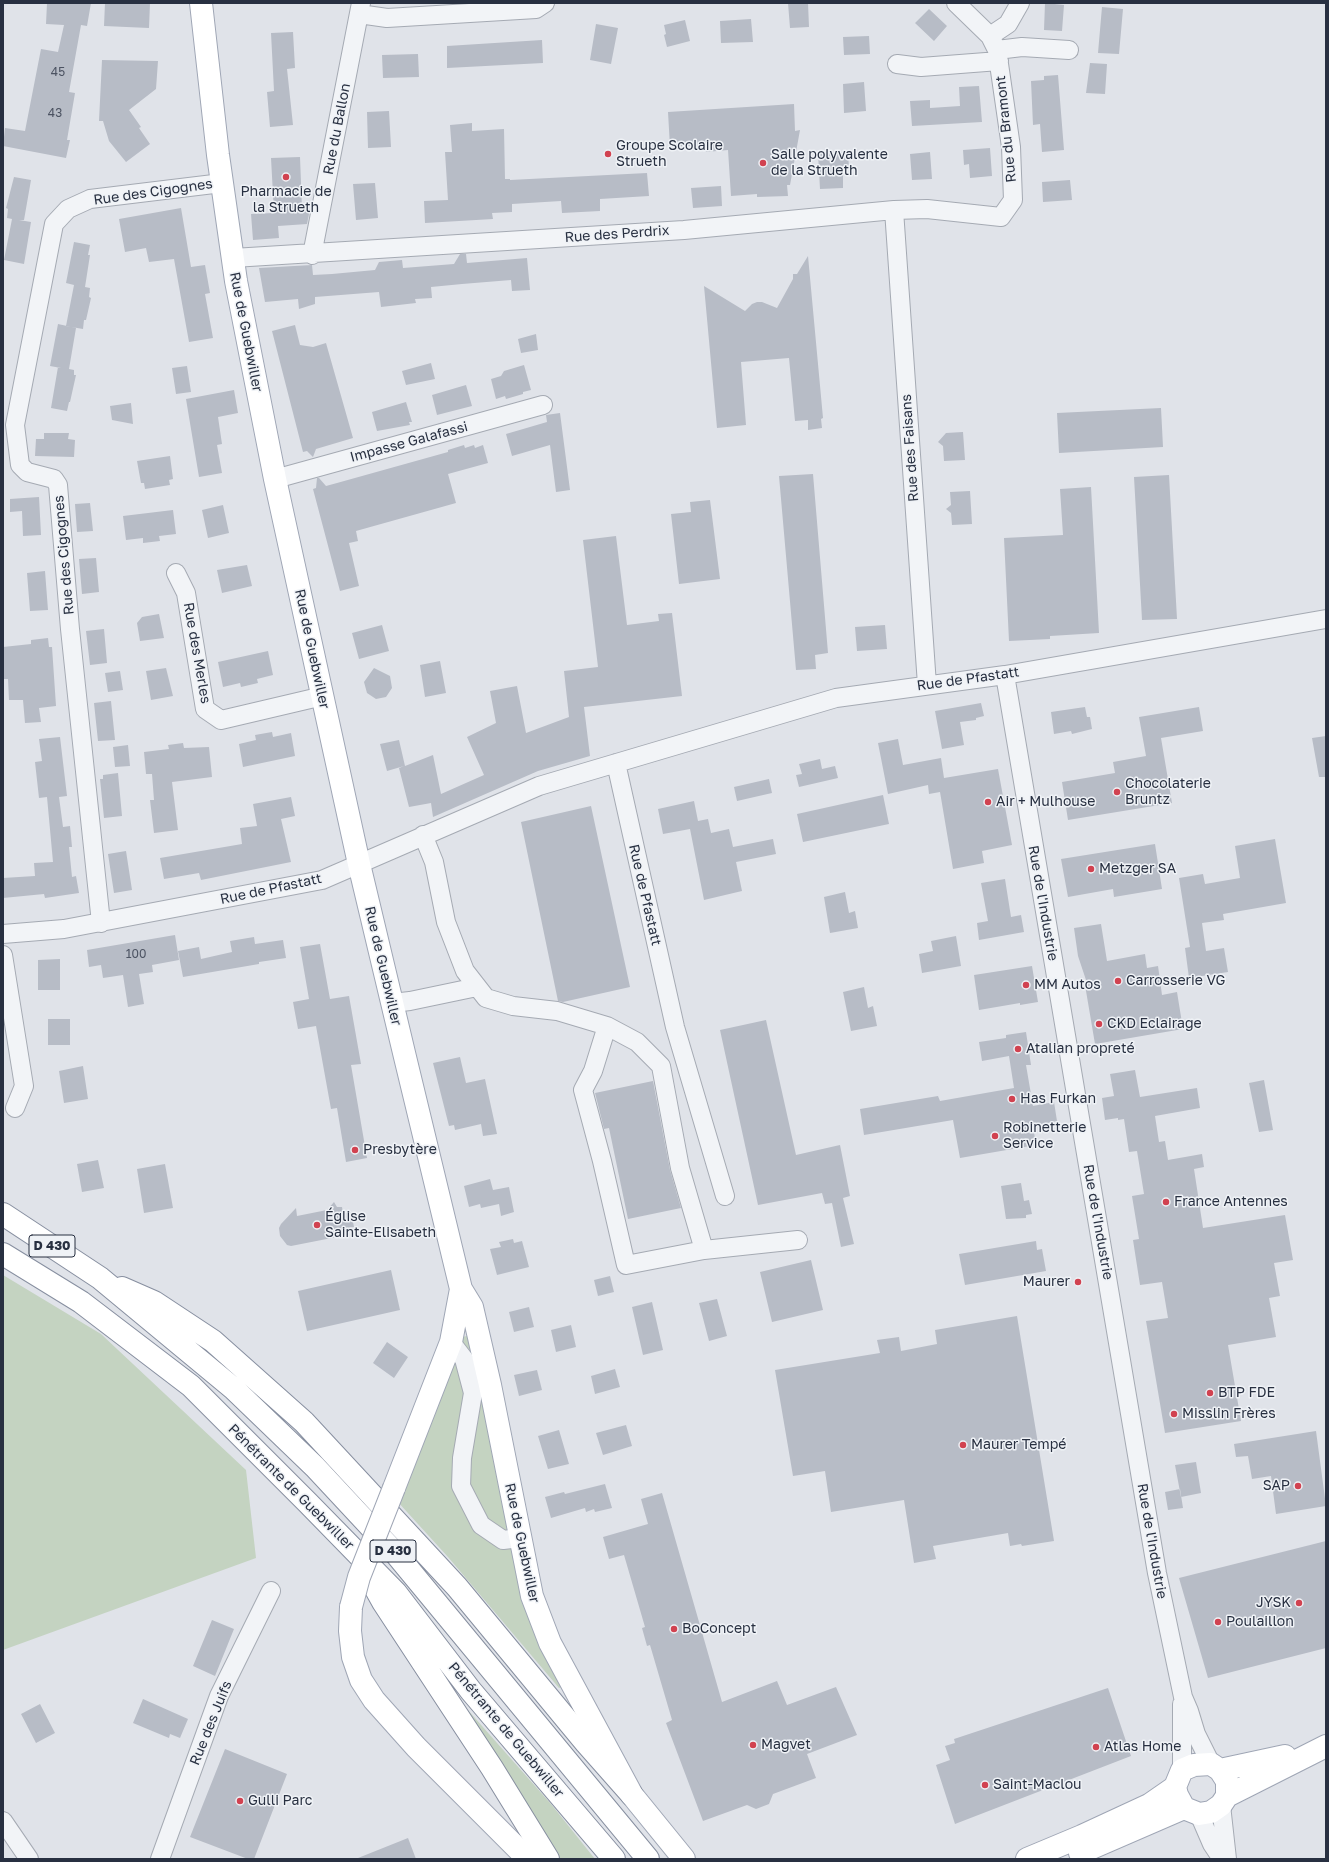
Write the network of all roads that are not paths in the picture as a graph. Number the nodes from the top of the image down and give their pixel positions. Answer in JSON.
{"nodes":[{"id":1,"x":201,"y":3,"type":"edge"},
{"id":2,"x":545,"y":3,"type":"edge"},
{"id":3,"x":956,"y":3,"type":"edge"},
{"id":4,"x":1020,"y":3,"type":"edge"},
{"id":5,"x":360,"y":8,"type":"edge"},
{"id":6,"x":995,"y":49,"type":"junction"},
{"id":7,"x":1069,"y":50,"type":"dead end"},
{"id":8,"x":897,"y":64,"type":"dead end"},
{"id":9,"x":222,"y":183,"type":"junction"},
{"id":10,"x":894,"y":210,"type":"junction"},
{"id":11,"x":1000,"y":217,"type":"joint"},
{"id":12,"x":312,"y":255,"type":"junction"},
{"id":13,"x":232,"y":258,"type":"junction"},
{"id":14,"x":543,"y":405,"type":"dead end"},
{"id":15,"x":275,"y":479,"type":"junction"},
{"id":16,"x":176,"y":573,"type":"dead end"},
{"id":17,"x":1326,"y":619,"type":"edge"},
{"id":18,"x":1005,"y":675,"type":"junction"},
{"id":19,"x":927,"y":685,"type":"junction"},
{"id":20,"x":323,"y":696,"type":"junction"},
{"id":21,"x":616,"y":763,"type":"junction"},
{"id":22,"x":423,"y":835,"type":"junction"},
{"id":23,"x":359,"y":864,"type":"junction"},
{"id":24,"x":101,"y":923,"type":"junction"},
{"id":25,"x":3,"y":934,"type":"edge"},
{"id":26,"x":3,"y":955,"type":"edge"},
{"id":27,"x":477,"y":986,"type":"junction"},
{"id":28,"x":392,"y":1003,"type":"junction"},
{"id":29,"x":607,"y":1026,"type":"junction"},
{"id":30,"x":15,"y":1108,"type":"dead end"},
{"id":31,"x":725,"y":1196,"type":"dead end"},
{"id":32,"x":3,"y":1214,"type":"edge"},
{"id":33,"x":798,"y":1240,"type":"dead end"},
{"id":34,"x":704,"y":1250,"type":"junction"},
{"id":35,"x":3,"y":1254,"type":"edge"},
{"id":36,"x":100,"y":1278,"type":"junction"},
{"id":37,"x":461,"y":1289,"type":"junction"},
{"id":38,"x":451,"y":1342,"type":"junction"},
{"id":39,"x":520,"y":1538,"type":"junction"},
{"id":40,"x":355,"y":1551,"type":"junction"},
{"id":41,"x":271,"y":1591,"type":"dead end"},
{"id":42,"x":1182,"y":1698,"type":"junction"},
{"id":43,"x":1323,"y":1747,"type":"edge"},
{"id":44,"x":1215,"y":1767,"type":"junction"},
{"id":45,"x":1179,"y":1779,"type":"junction"},
{"id":46,"x":632,"y":1795,"type":"junction"},
{"id":47,"x":1224,"y":1801,"type":"junction"},
{"id":48,"x":1192,"y":1811,"type":"junction"},
{"id":49,"x":3,"y":1821,"type":"edge"},
{"id":50,"x":29,"y":1859,"type":"edge"},
{"id":51,"x":160,"y":1859,"type":"edge"},
{"id":52,"x":528,"y":1859,"type":"edge"},
{"id":53,"x":548,"y":1859,"type":"edge"},
{"id":54,"x":614,"y":1859,"type":"edge"},
{"id":55,"x":648,"y":1859,"type":"edge"},
{"id":56,"x":684,"y":1859,"type":"edge"},
{"id":57,"x":1027,"y":1859,"type":"edge"},
{"id":58,"x":1066,"y":1859,"type":"edge"},
{"id":59,"x":1222,"y":1859,"type":"edge"},
{"id":60,"x":1227,"y":1859,"type":"edge"}],
"edges":[{"from":1,"to":9,"type":"main road","name":"Rue de Guebwiller"},
{"from":2,"to":5,"type":"street"},
{"from":3,"to":6,"type":"street"},
{"from":4,"to":6,"type":"street"},
{"from":5,"to":12,"type":"street","name":"Rue du Ballon"},
{"from":6,"to":7,"type":"street","name":"Rue du Bramont"},
{"from":6,"to":8,"type":"street","name":"Rue du Bramont"},
{"from":6,"to":11,"type":"street","name":"Rue du Bramont"},
{"from":9,"to":13,"type":"main road","name":"Rue de Guebwiller"},
{"from":9,"to":24,"type":"street","name":"Rue des Cigognes"},
{"from":10,"to":11,"type":"street","name":"Rue des Perdrix"},
{"from":10,"to":12,"type":"street","name":"Rue des Perdrix"},
{"from":10,"to":19,"type":"street","name":"Rue des Faisans"},
{"from":12,"to":13,"type":"street","name":"Rue des Perdrix"},
{"from":13,"to":15,"type":"main road","name":"Rue de Guebwiller"},
{"from":14,"to":15,"type":"street","name":"Impasse Galafassi"},
{"from":15,"to":20,"type":"main road","name":"Rue de Guebwiller"},
{"from":16,"to":20,"type":"street","name":"Rue des Merles"},
{"from":17,"to":18,"type":"street","name":"Rue de Pfastatt"},
{"from":18,"to":19,"type":"street","name":"Rue de Pfastatt"},
{"from":18,"to":42,"type":"street","name":"Rue de l'Industrie"},
{"from":19,"to":21,"type":"street","name":"Rue de Pfastatt"},
{"from":20,"to":23,"type":"main road","name":"Rue de Guebwiller"},
{"from":21,"to":22,"type":"street","name":"Rue de Pfastatt"},
{"from":21,"to":31,"type":"street","name":"Rue de Pfastatt"},
{"from":22,"to":23,"type":"street","name":"Rue de Pfastatt"},
{"from":22,"to":27,"type":"street"},
{"from":23,"to":24,"type":"street","name":"Rue de Pfastatt"},
{"from":23,"to":28,"type":"main road","name":"Rue de Guebwiller"},
{"from":24,"to":25,"type":"street","name":"Rue de Pfastatt"},
{"from":26,"to":30,"type":"street"},
{"from":27,"to":28,"type":"street"},
{"from":27,"to":29,"type":"street"},
{"from":28,"to":37,"type":"main road","name":"Rue de Guebwiller"},
{"from":29,"to":34,"type":"street"},
{"from":29,"to":34,"type":"street"},
{"from":32,"to":36,"type":"main road","number":"D 430"},
{"from":33,"to":34,"type":"street"},
{"from":35,"to":40,"type":"main road","name":"Pénétrante de Guebwiller","number":"D 430"},
{"from":36,"to":46,"type":"main road"},
{"from":36,"to":55,"type":"main road","number":"D 430"},
{"from":37,"to":38,"type":"main road","name":"Rue de Guebwiller"},
{"from":37,"to":39,"type":"main road","name":"Rue de Guebwiller"},
{"from":38,"to":39,"type":"street"},
{"from":38,"to":52,"type":"main road","name":"Rue de Guebwiller","bridge":true},
{"from":39,"to":46,"type":"main road","name":"Rue de Guebwiller"},
{"from":40,"to":53,"type":"main road"},
{"from":40,"to":54,"type":"main road","name":"Pénétrante de Guebwiller","number":"D 430"},
{"from":41,"to":51,"type":"street","name":"Rue des Juifs"},
{"from":42,"to":44,"type":"street","name":"Rue de l'Industrie"},
{"from":42,"to":45,"type":"street","name":"Rue de l'Industrie"},
{"from":43,"to":44,"type":"main road"},
{"from":43,"to":47,"type":"main road"},
{"from":44,"to":45,"type":"main road"},
{"from":44,"to":47,"type":"main road"},
{"from":45,"to":48,"type":"main road"},
{"from":45,"to":57,"type":"main road"},
{"from":46,"to":56,"type":"main road","name":"Rue de Guebwiller"},
{"from":47,"to":48,"type":"main road"},
{"from":47,"to":60,"type":"street"},
{"from":48,"to":58,"type":"main road"},
{"from":48,"to":59,"type":"street"},
{"from":49,"to":50,"type":"street"}]}
